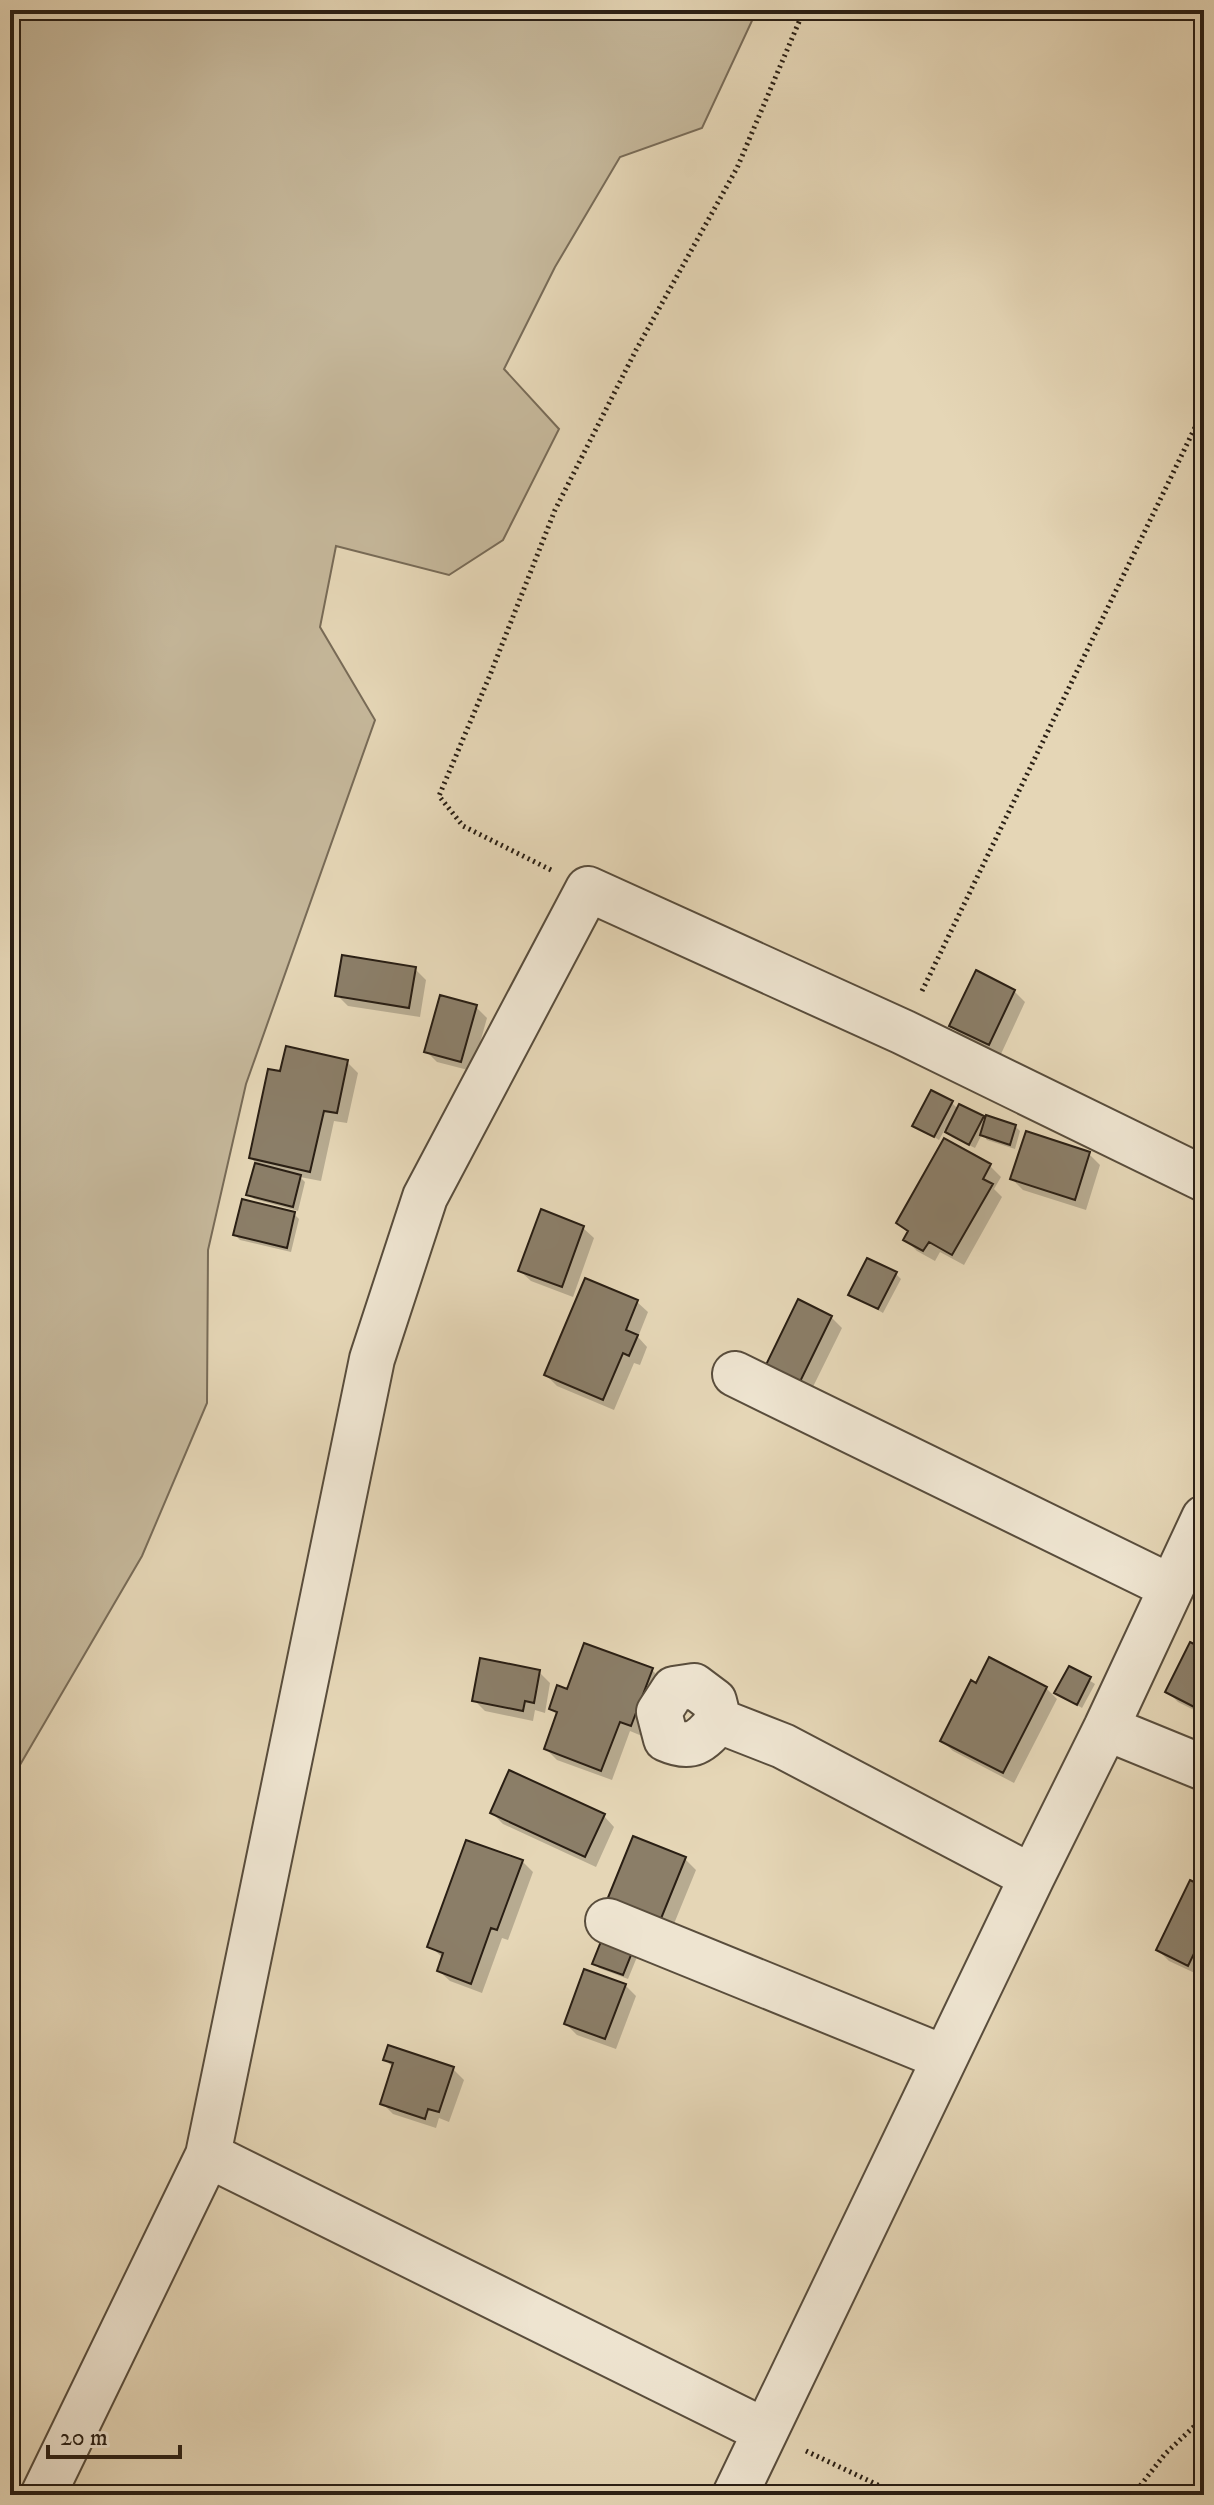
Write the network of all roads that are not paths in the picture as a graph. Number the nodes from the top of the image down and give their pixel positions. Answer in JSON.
{"nodes":[{"id":1,"x":1204,"y":1179,"type":"edge"},
{"id":2,"x":735,"y":1374,"type":"dead end"},
{"id":3,"x":1204,"y":1518,"type":"edge"},
{"id":4,"x":1171,"y":1587,"type":"junction"},
{"id":5,"x":719,"y":1721,"type":"dead end"},
{"id":6,"x":1106,"y":1728,"type":"junction"},
{"id":7,"x":1204,"y":1768,"type":"edge"},
{"id":8,"x":1032,"y":1877,"type":"junction"},
{"id":9,"x":608,"y":1921,"type":"dead end"},
{"id":10,"x":945,"y":2058,"type":"junction"},
{"id":11,"x":208,"y":2155,"type":"junction"},
{"id":12,"x":765,"y":2431,"type":"junction"},
{"id":13,"x":10,"y":2486,"type":"edge"},
{"id":14,"x":28,"y":2495,"type":"edge"},
{"id":15,"x":43,"y":2495,"type":"edge"},
{"id":16,"x":735,"y":2495,"type":"edge"}],
"edges":[{"from":1,"to":11,"type":"street"},
{"from":2,"to":4,"type":"street"},
{"from":3,"to":4,"type":"street"},
{"from":4,"to":6,"type":"street"},
{"from":5,"to":8,"type":"street"},
{"from":6,"to":7,"type":"street"},
{"from":6,"to":8,"type":"street"},
{"from":8,"to":10,"type":"street"},
{"from":9,"to":10,"type":"street"},
{"from":10,"to":12,"type":"street"},
{"from":11,"to":12,"type":"street"},
{"from":11,"to":15,"type":"street"},
{"from":12,"to":16,"type":"street"},
{"from":13,"to":14,"type":"street"}]}
